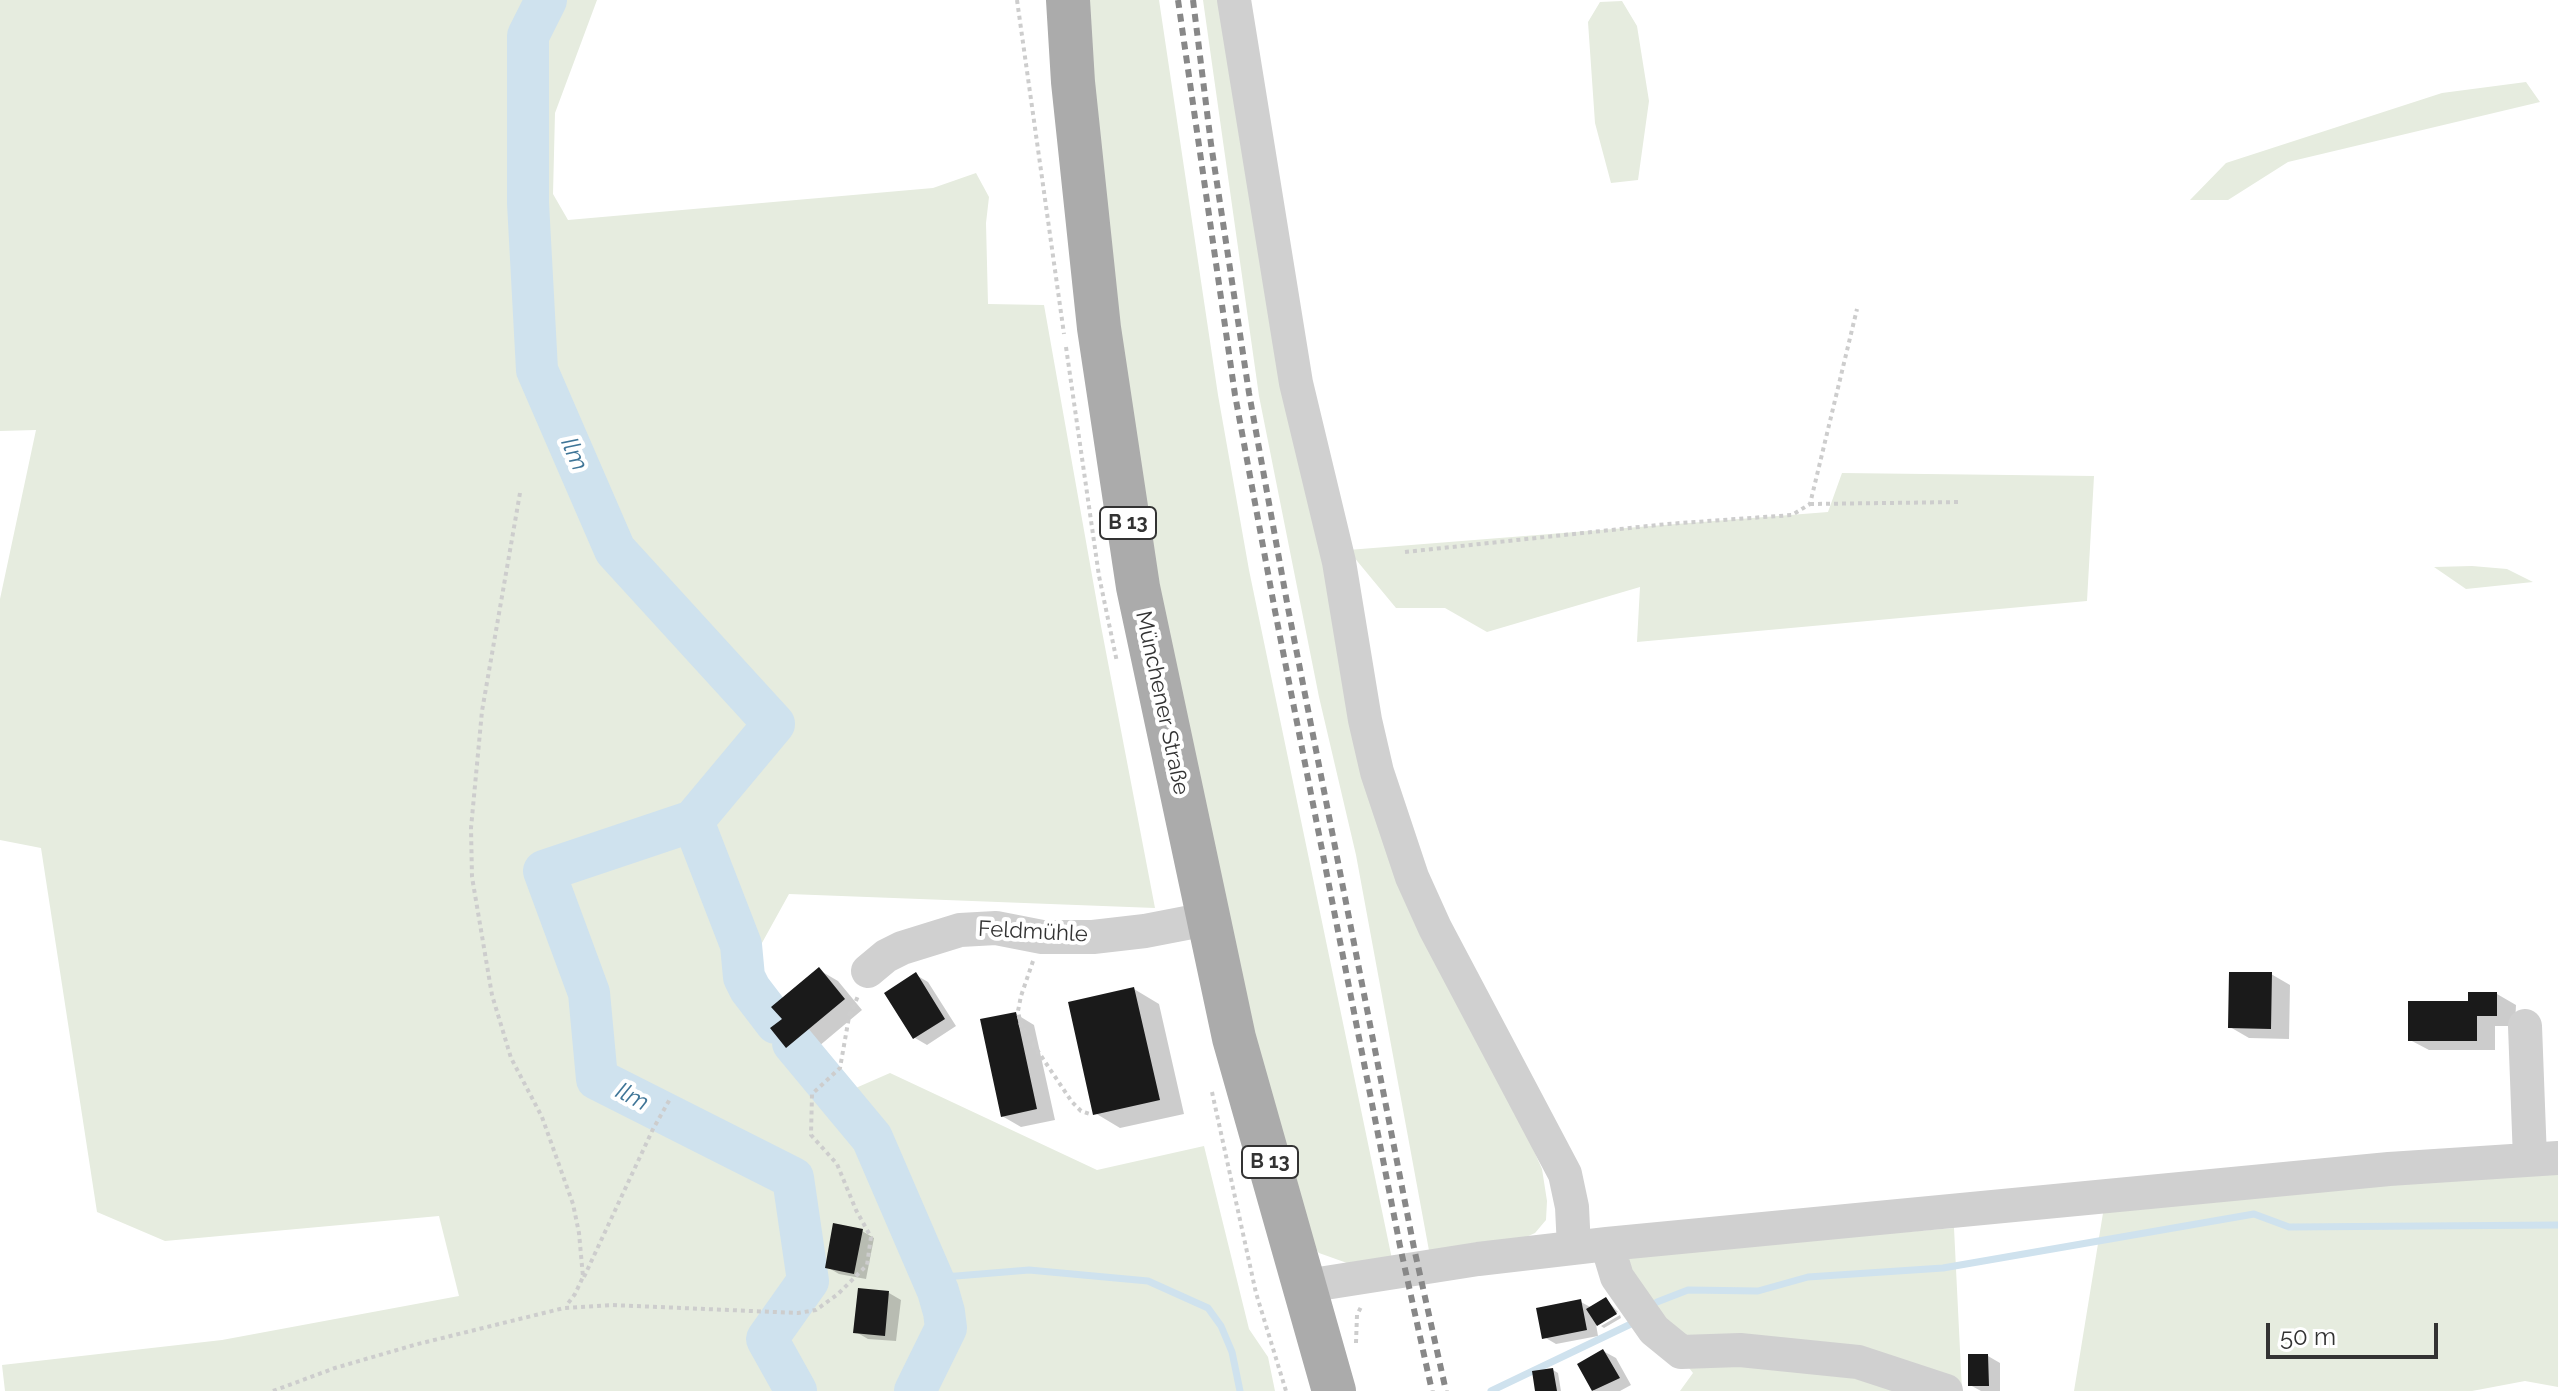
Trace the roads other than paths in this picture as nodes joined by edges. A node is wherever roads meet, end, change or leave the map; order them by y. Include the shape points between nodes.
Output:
1 (1068, 0) edge
2 (1234, 0) edge
3 (1207, 919) junction
4 (868, 971) road end
5 (2525, 1026) dead end
6 (2544, 1158) edge
7 (1591, 1246) junction
8 (1306, 1286) junction
9 (1330, 1373) edge
10 (1946, 1391) edge

1 - 3 main road, Münchener Straße / B 13 via 1101,344 1138,587
2 - 7 street via 1296,383 1339,562 1377,772 1435,928 1565,1174
3 - 4 street, Feldmühle via 1106,935 1042,937 996,928 960,930 902,948
3 - 8 main road, Münchener Straße / B 13 via 1234,1038
5 - 6 street
6 - 7 street
7 - 8 street
7 - 10 street via 1654,1330 1681,1352 1740,1350 1858,1362
8 - 9 main road, Münchener Straße / B 13

